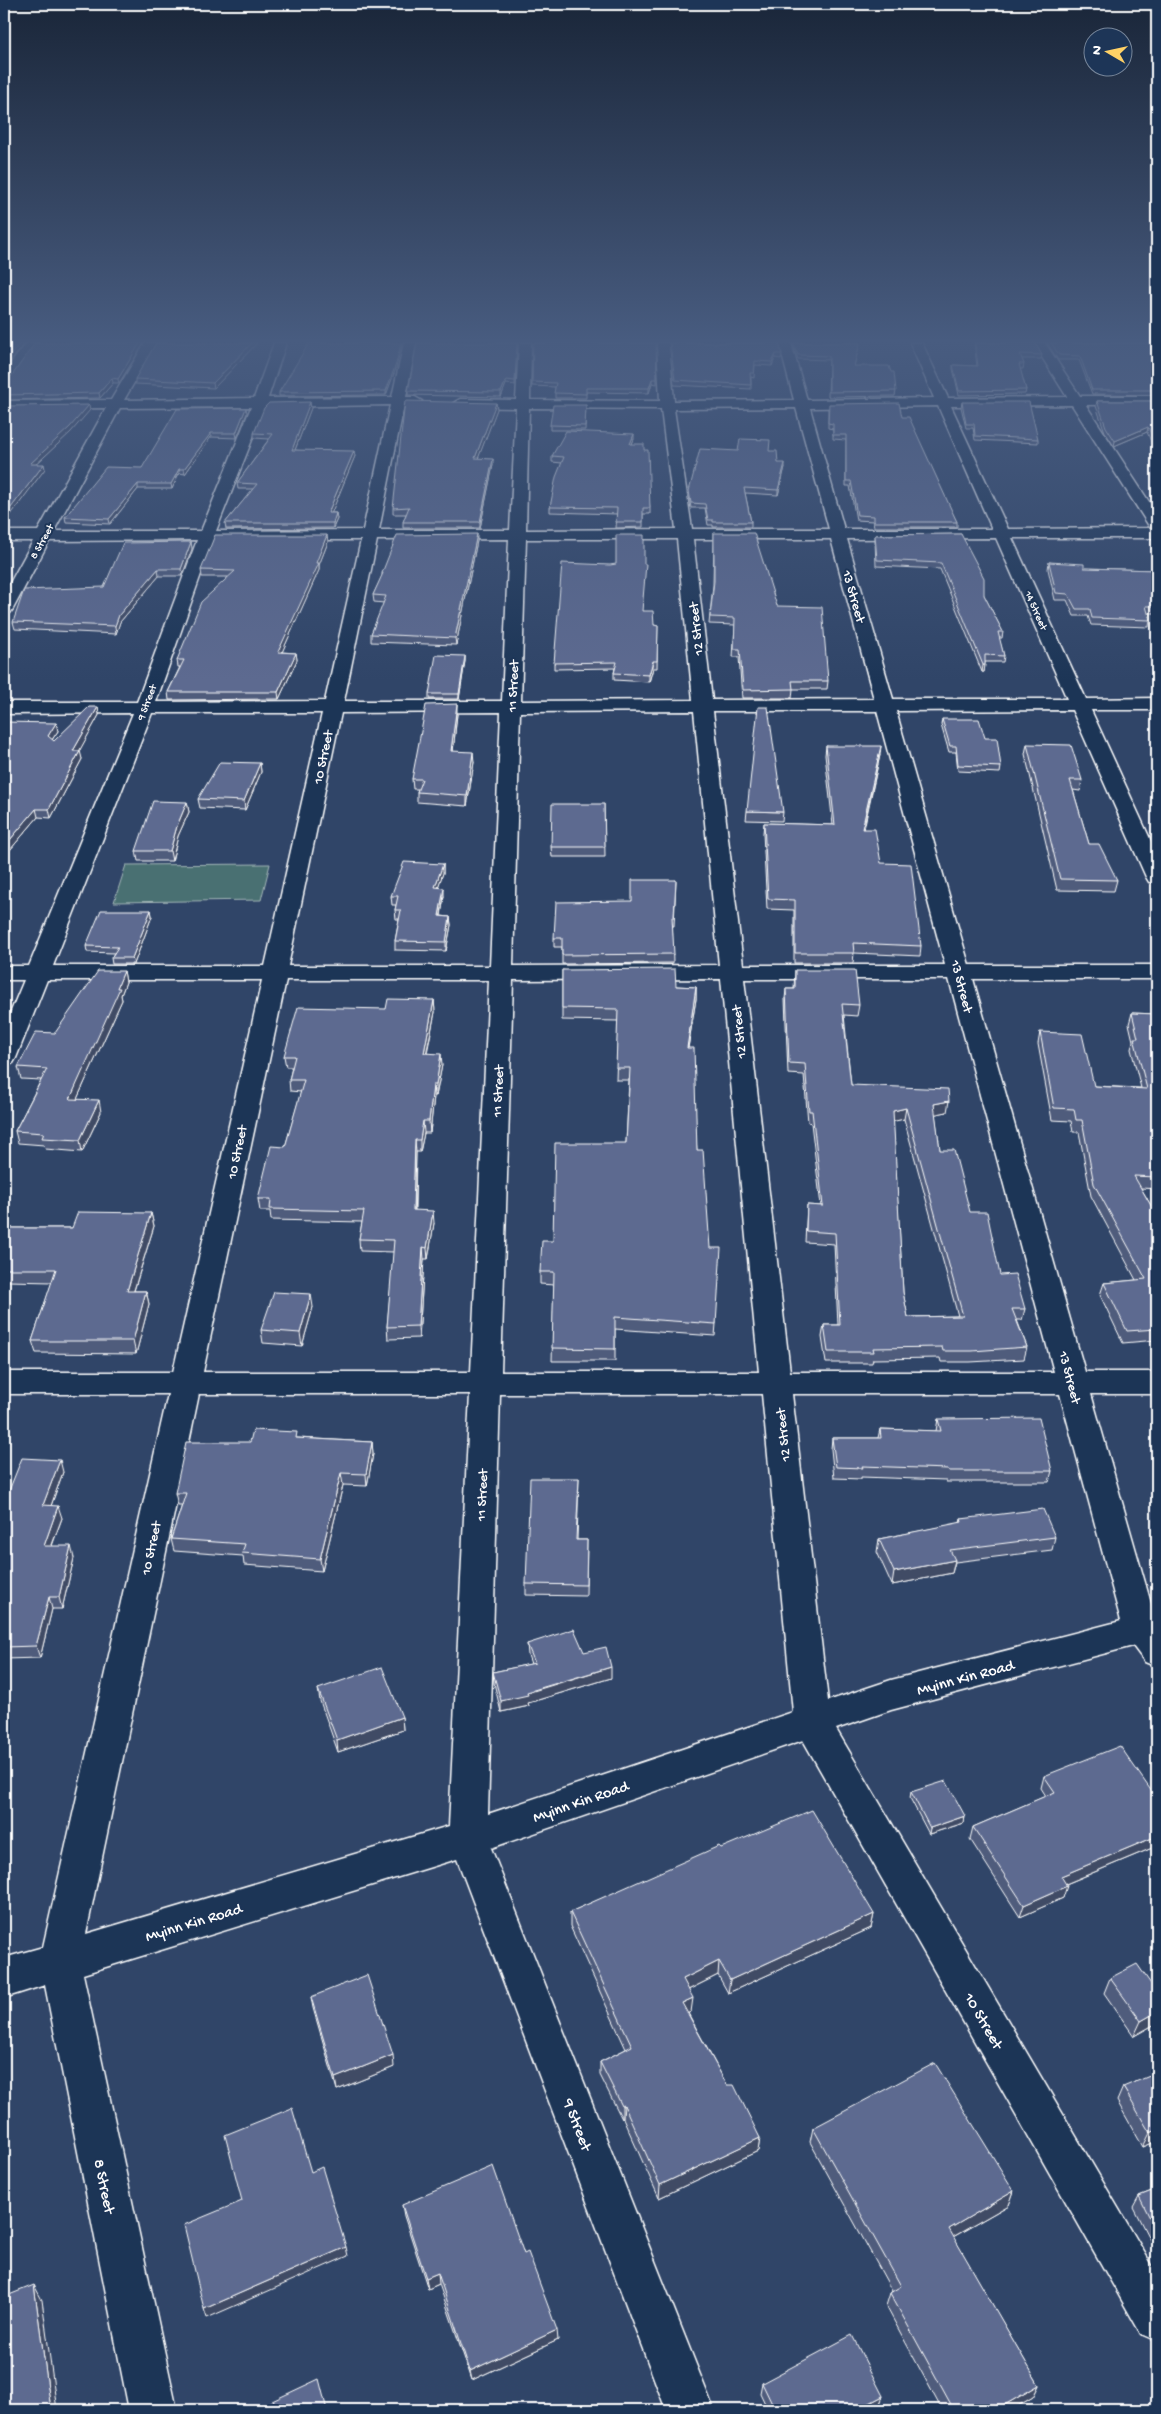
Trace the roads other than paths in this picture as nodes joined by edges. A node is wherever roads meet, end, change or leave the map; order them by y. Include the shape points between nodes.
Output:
1 (87, 456) edge
2 (239, 456) edge
3 (387, 456) edge
4 (520, 456) edge
5 (673, 456) edge
6 (816, 456) edge
7 (967, 456) edge
8 (1112, 456) edge
9 (1157, 526) edge
10 (1157, 533) edge
11 (838, 534) junction
12 (1002, 534) junction
13 (685, 535) junction
14 (4, 536) edge
15 (43, 536) junction
16 (370, 536) junction
17 (518, 536) junction
18 (206, 537) junction
19 (4, 609) edge
20 (1157, 704) edge
21 (703, 705) junction
22 (885, 705) junction
23 (1079, 705) junction
24 (145, 706) junction
25 (333, 706) junction
26 (511, 706) junction
27 (4, 708) edge
28 (1157, 877) edge
29 (959, 972) junction
30 (1157, 972) edge
31 (4, 973) edge
32 (38, 973) junction
33 (275, 973) junction
34 (501, 973) junction
35 (732, 973) junction
36 (4, 1058) edge
37 (4, 1383) edge
38 (186, 1383) junction
39 (485, 1383) junction
40 (776, 1383) junction
41 (1072, 1383) junction
42 (1157, 1383) edge
43 (1152, 1636) edge
44 (812, 1722) junction
45 (468, 1838) junction
46 (60, 1961) junction
47 (4, 1978) edge
48 (1157, 2318) edge
49 (153, 2410) edge
50 (690, 2410) edge

1 - 15 street, 8 Street
2 - 18 street, 9 Street
3 - 16 street, 10 Street
4 - 17 street, 11 Street
5 - 13 street, 12 Street
6 - 11 street, 13 Street
7 - 12 street, 14 Street
8 - 9 street
10 - 12 street
11 - 12 street
11 - 13 street
11 - 22 street, 13 Street
12 - 23 street, 14 Street
13 - 17 street
13 - 21 street, 12 Street
14 - 15 street
15 - 18 street
15 - 19 street, 8 Street
16 - 17 street
16 - 18 street
16 - 25 street, 10 Street
17 - 26 street, 11 Street
18 - 24 street, 9 Street
20 - 23 street
21 - 22 street
21 - 26 street
21 - 35 street, 12 Street
22 - 23 street
22 - 29 street, 13 Street
23 - 28 street, 14 Street
24 - 25 street
24 - 27 street
24 - 32 street, 9 Street
25 - 26 street
25 - 33 street, 10 Street
26 - 34 street, 11 Street
29 - 30 street
29 - 35 street
29 - 41 street, 13 Street
31 - 32 street
32 - 33 street
32 - 36 street, 9 Street
33 - 34 street
33 - 38 street, 10 Street
34 - 35 street
34 - 39 street, 11 Street
35 - 40 street, 12 Street
37 - 38 street
38 - 39 street
38 - 46 street, 10 Street
39 - 40 street
39 - 45 street, 11 Street
40 - 41 street
40 - 44 street, 12 Street
41 - 42 street
41 - 43 street, 13 Street
43 - 44 street, Myinn Kin Road via 890,1696
44 - 45 street, Myinn Kin Road
44 - 48 street, 10 Street
45 - 46 street, Myinn Kin Road
45 - 50 street, 9 Street
46 - 47 street, Myinn Kin Road
46 - 49 street, 8 Street

